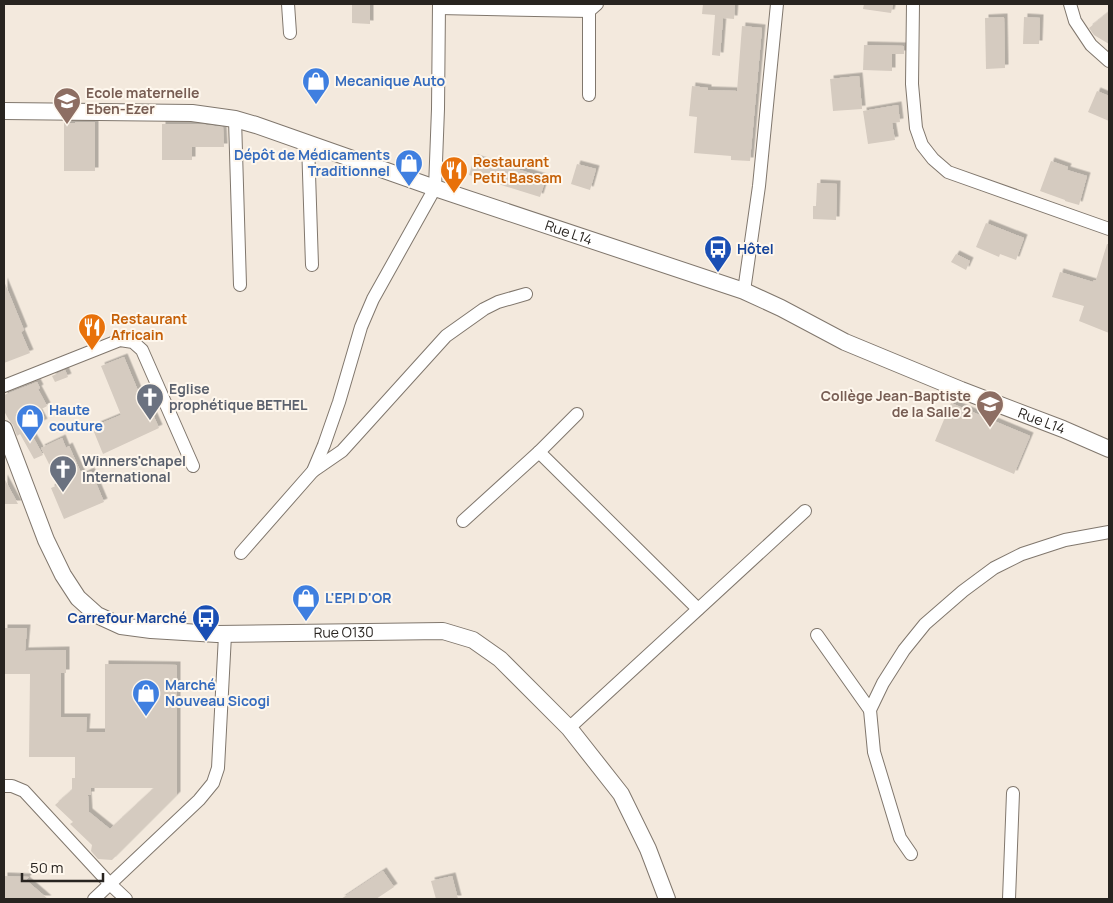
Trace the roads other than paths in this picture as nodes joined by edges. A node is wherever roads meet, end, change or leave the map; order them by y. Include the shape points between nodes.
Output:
1 (288, 4) edge
2 (777, 4) edge
3 (913, 4) edge
4 (1070, 4) edge
5 (439, 6) edge
6 (593, 7) edge
7 (290, 33) dead end
8 (1109, 61) edge
9 (589, 95) dead end
10 (4, 111) edge
11 (235, 119) junction
12 (308, 143) junction
13 (435, 188) junction
14 (1109, 228) edge
15 (312, 265) dead end
16 (240, 285) dead end
17 (744, 291) junction
18 (526, 294) dead end
19 (4, 386) edge
20 (577, 414) dead end
21 (5, 435) edge
22 (1109, 449) edge
23 (539, 452) junction
24 (192, 466) dead end
25 (312, 471) junction
26 (805, 512) dead end
27 (463, 521) dead end
28 (1109, 532) edge
29 (241, 553) dead end
30 (698, 610) junction
31 (225, 635) junction
32 (817, 635) dead end
33 (870, 710) junction
34 (569, 728) junction
35 (4, 786) edge
36 (1012, 793) dead end
37 (911, 854) dead end
38 (110, 884) junction
39 (94, 899) edge
40 (126, 899) edge
41 (667, 899) edge
42 (1009, 899) edge

1 - 7 street
2 - 17 street via 759,186
3 - 14 street via 912,84 916,128 932,159 948,172
4 - 8 street via 1075,21 1091,45
5 - 6 street
5 - 13 street
6 - 9 street
10 - 11 street, Rue L14 via 192,113
11 - 12 street, Rue L14
11 - 16 street
12 - 13 street, Rue L14
12 - 15 street
13 - 17 street, Rue L14
13 - 25 street via 373,299 324,445
17 - 22 street, Rue L14 via 845,342
18 - 25 street via 484,309 446,336 342,452
19 - 24 street via 120,340 133,342 142,350
20 - 23 street
21 - 31 street, Rue O130 via 46,540 78,598 97,615 121,626
23 - 27 street
23 - 30 street
25 - 29 street
26 - 30 street
28 - 33 street via 1065,540 1022,554 994,568 963,591 925,624 904,650
30 - 34 street
31 - 34 street, Rue O130 via 443,631 473,640 500,659
31 - 38 street via 218,768 213,784
32 - 33 street
33 - 37 street via 874,752 900,838
34 - 41 street, Rue O130 via 621,794 648,849
35 - 38 street via 24,791
36 - 42 street
38 - 39 street
38 - 40 street

